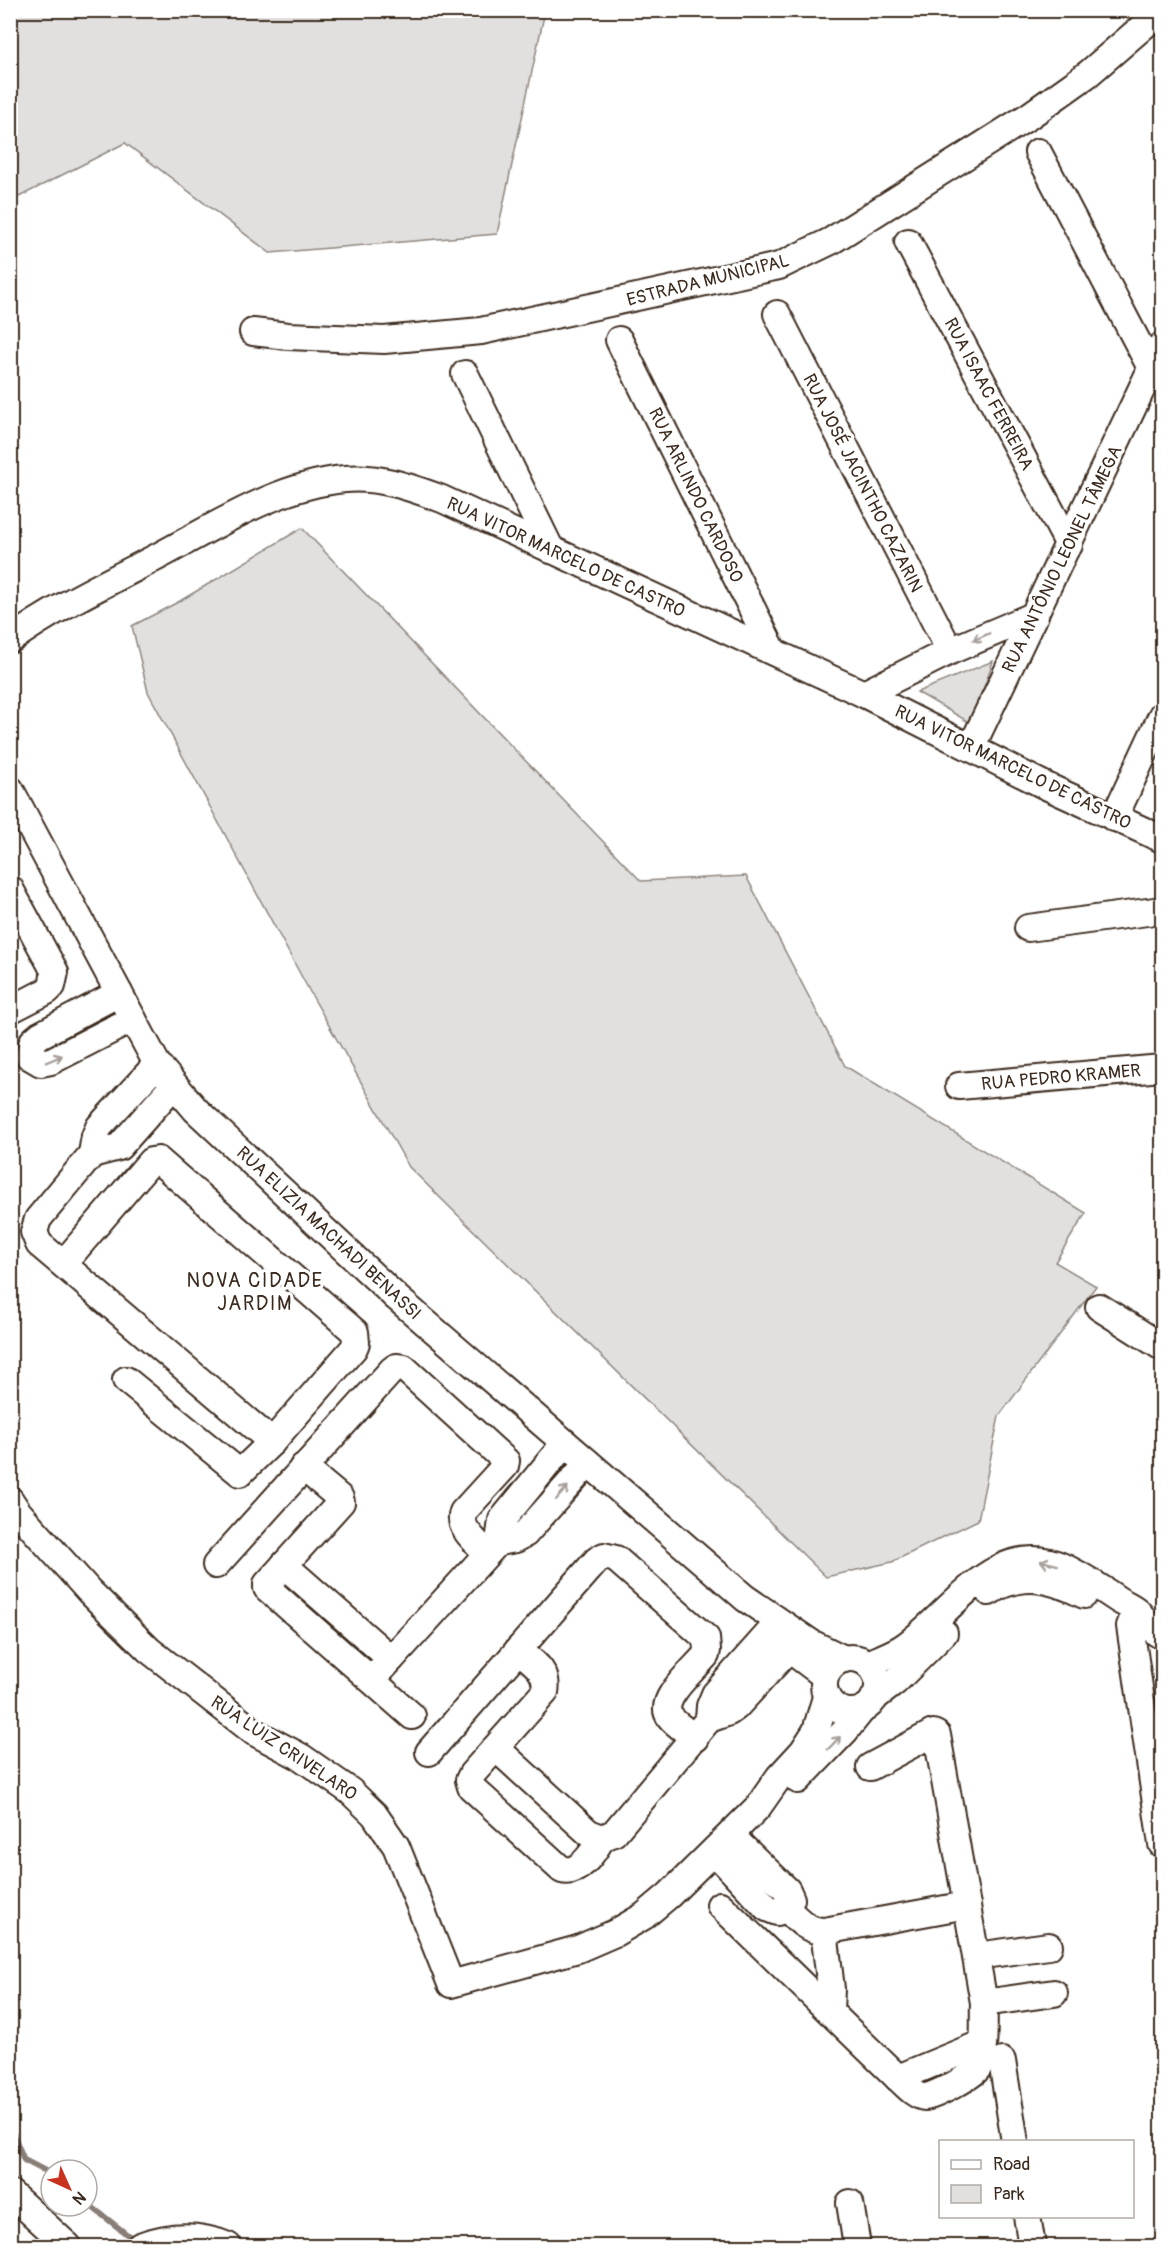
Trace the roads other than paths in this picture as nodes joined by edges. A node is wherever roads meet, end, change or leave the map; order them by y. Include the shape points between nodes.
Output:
1 (1162, 10) edge
2 (1038, 152) dead end
3 (908, 242) dead end
4 (777, 314) dead end
5 (253, 332) dead end
6 (619, 340) dead end
7 (1157, 357) edge
8 (465, 374) dead end
9 (1069, 545) junction
10 (551, 550) junction
11 (68, 603) junction
12 (1035, 615) junction
13 (10, 618) edge
14 (10, 640) edge
15 (773, 651) junction
16 (950, 651) junction
17 (864, 694) junction
18 (1162, 715) edge
19 (971, 748) junction
20 (10, 789) edge
21 (1114, 818) junction
22 (1162, 839) edge
23 (10, 889) edge
24 (1162, 910) edge
25 (1028, 928) dead end
26 (119, 993) junction
27 (10, 1010) edge
28 (69, 1019) junction
29 (133, 1019) junction
30 (82, 1045) junction
31 (20, 1061) edge
32 (157, 1064) junction
33 (1162, 1068) edge
34 (959, 1086) dead end
35 (175, 1087) junction
36 (116, 1107) junction
37 (137, 1127) junction
38 (92, 1154) junction
39 (63, 1264) junction
40 (1099, 1307) dead end
41 (1162, 1347) edge
42 (126, 1380) dead end
43 (272, 1442) junction
44 (565, 1443) junction
45 (588, 1463) junction
46 (303, 1467) junction
47 (524, 1496) junction
48 (10, 1500) edge
49 (543, 1514) junction
50 (493, 1547) junction
51 (216, 1565) dead end
52 (284, 1565) junction
53 (1005, 1575) junction
54 (745, 1598) junction
55 (1144, 1625) edge
56 (780, 1640) junction
57 (518, 1650) junction
58 (391, 1659) junction
59 (856, 1661) junction
60 (372, 1680) junction
61 (825, 1686) junction
62 (868, 1704) junction
63 (412, 1716) dead end
64 (702, 1728) junction
65 (496, 1749) junction
66 (429, 1752) dead end
67 (870, 1767) dead end
68 (759, 1807) junction
69 (602, 1838) junction
70 (722, 1844) junction
71 (1162, 1844) edge
72 (720, 1905) dead end
73 (967, 1905) junction
74 (824, 1931) junction
75 (1049, 1946) dead end
76 (976, 1956) junction
77 (1054, 1993) dead end
78 (984, 2003) junction
79 (830, 2011) junction
80 (1002, 2061) dead end
81 (1015, 2140) edge
82 (10, 2193) edge
83 (850, 2202) dead end
84 (1027, 2218) edge
85 (68, 2247) edge
86 (140, 2247) edge
87 (228, 2247) edge
88 (857, 2247) edge
89 (1032, 2247) edge

1 - 5 street, ESTRADA MUNICIPAL via 1088,74 1029,116 831,241 779,266 482,331 384,340
2 - 7 street, RUA ANTÔNIO LEONEL TÂMEGA
3 - 9 street, RUA ISAAC FERREIRA
4 - 16 street, RUA JOSÉ JACINTHO CAZARIN
6 - 15 street, RUA ARLINDO CARDOSO
7 - 9 street, RUA ANTÔNIO LEONEL TÂMEGA
8 - 10 street
9 - 12 street, RUA ANTÔNIO LEONEL TÂMEGA
10 - 11 street, RUA VITOR MARCELO DE CASTRO via 410,487 379,480 347,479 310,484 258,504
10 - 15 street, RUA VITOR MARCELO DE CASTRO
11 - 13 street
11 - 14 street
12 -> 16 street, RUA VITOR MARCELO DE CASTRO
12 - 19 street, RUA ANTÔNIO LEONEL TÂMEGA
15 - 17 street, RUA VITOR MARCELO DE CASTRO
16 - 17 street, RUA VITOR MARCELO DE CASTRO
17 - 19 street, RUA VITOR MARCELO DE CASTRO
18 - 21 street
19 - 21 street, RUA VITOR MARCELO DE CASTRO
20 - 26 street, RUA ELIZIA MACHADI BENASSI
21 - 22 street, RUA VITOR MARCELO DE CASTRO
23 - 27 street via 55,972 47,991
24 - 25 street
26 - 28 street
26 - 29 street, RUA ELIZIA MACHADI BENASSI
28 - 30 street
28 - 31 street via 33,1041
29 - 30 street
29 - 32 street, RUA ELIZIA MACHADI BENASSI
31 -> 30 street via 47,1063
32 - 35 street, RUA ELIZIA MACHADI BENASSI
32 - 36 street
33 - 34 street, RUA PEDRO KRAMER
35 - 37 street
35 - 44 street, RUA ELIZIA MACHADI BENASSI via 397,1298
36 - 37 street
36 - 38 street via 96,1131
37 - 38 street via 119,1147
38 - 39 street via 35,1225 39,1244
39 - 43 street
39 - 43 street via 151,1161 161,1161 355,1332 354,1348
40 - 41 street
42 - 43 street via 237,1473 246,1470
44 - 45 street, RUA ELIZIA MACHADI BENASSI
44 - 47 street
49 -> 45 street
45 - 54 street, RUA ELIZIA MACHADI BENASSI
46 - 50 street via 392,1370 404,1368 506,1461 506,1466 461,1518 463,1527
46 - 51 street
46 - 52 street via 341,1502
47 - 49 street
47 - 50 street via 502,1520
48 - 70 street, RUA LUIZ CRIVELARO via 89,1591 149,1650 254,1732 301,1757 350,1791 374,1814 396,1846 451,1984 545,1960 615,1933 644,1916
49 - 50 street via 520,1538
50 - 58 street
52 - 58 street
52 - 60 street via 267,1584 268,1589
53 - 55 street via 1027,1560 1046,1560 1066,1568
53 - 59 street via 982,1577 904,1647
53 - 62 street
54 - 56 street, RUA ELIZIA MACHADI BENASSI
54 - 59 street, RUA ELIZIA MACHADI BENASSI via 811,1643
55 - 71 street
56 - 61 street, RUA ELIZIA MACHADI BENASSI
56 - 64 street via 745,1679 715,1694
57 - 64 street via 597,1560 613,1557 706,1638 706,1655 670,1696 666,1706 669,1716
57 - 65 street via 544,1674 545,1692
57 - 66 street
58 - 60 street
59 - 61 street via 836,1662
59 - 62 street via 874,1671 877,1680 878,1689
60 - 63 street
61 - 62 street via 832,1705 842,1710 852,1712
61 - 68 street via 816,1731
68 -> 62 street via 789,1788
64 - 69 street via 614,1833
65 - 69 street via 589,1833
65 - 69 street via 472,1774 471,1787 558,1867 576,1869
67 - 73 street via 933,1733 938,1735
68 - 70 street
70 - 74 street via 754,1876 772,1911 786,1908 809,1928
72 - 79 street
73 - 74 street
73 - 76 street
74 - 79 street
75 - 76 street
76 - 78 street
77 - 78 street
78 - 79 street via 983,2043 975,2073 928,2097 919,2096 898,2078
80 - 81 street
82 - 85 street
83 - 88 street
84 - 89 street
86 - 87 street via 158,2239 188,2237 213,2240

